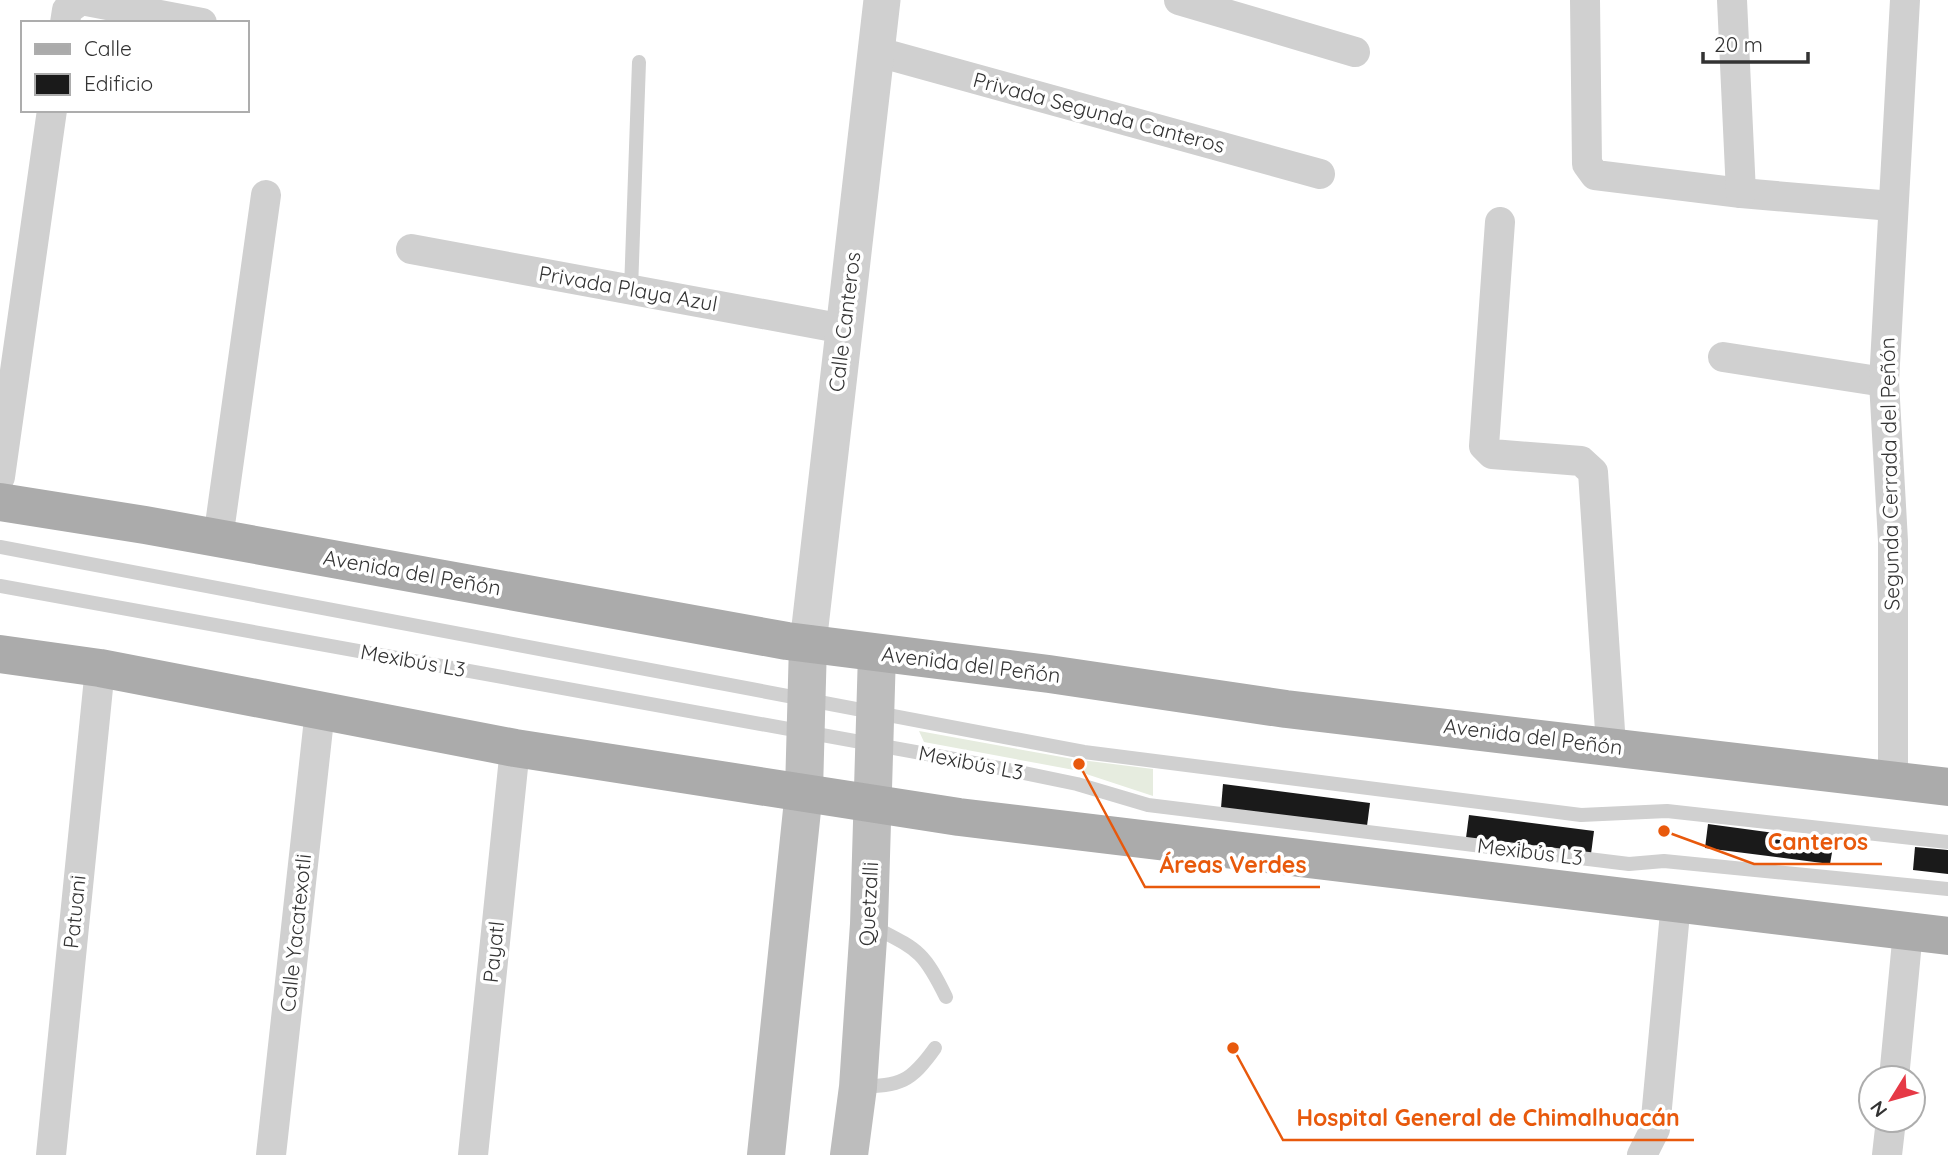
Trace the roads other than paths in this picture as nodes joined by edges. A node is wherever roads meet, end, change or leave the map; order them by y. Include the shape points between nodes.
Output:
1 (882, 0) edge
2 (1179, 0) edge
3 (1585, 0) edge
4 (1732, 0) edge
5 (1905, 0) edge
6 (65, 21) edge
7 (191, 21) edge
8 (878, 52) junction
9 (1355, 52) dead end
10 (639, 62) dead end
11 (52, 112) edge
12 (1320, 174) dead end
13 (1741, 193) junction
14 (266, 195) dead end
15 (1892, 206) junction
16 (1500, 222) dead end
17 (411, 249) dead end
18 (631, 290) junction
19 (844, 329) junction
20 (1723, 357) dead end
21 (1884, 382) junction
22 (0, 477) edge
23 (0, 502) edge
24 (218, 539) junction
25 (0, 547) edge
26 (0, 586) edge
27 (808, 644) junction
28 (877, 653) junction
29 (0, 654) edge
30 (100, 668) junction
31 (320, 710) junction
32 (805, 716) junction
33 (875, 728) junction
34 (1611, 746) junction
35 (515, 748) junction
36 (1892, 780) junction
37 (1948, 787) edge
38 (804, 791) junction
39 (874, 802) junction
40 (1948, 842) edge
41 (1948, 889) edge
42 (1676, 902) junction
43 (869, 924) junction
44 (1908, 931) junction
45 (1948, 936) edge
46 (946, 997) dead end
47 (935, 1048) dead end
48 (1895, 1064) edge
49 (858, 1087) junction
50 (1889, 1134) edge
51 (51, 1155) edge
52 (271, 1155) edge
53 (473, 1155) edge
54 (766, 1155) edge
55 (849, 1155) edge
56 (1642, 1155) edge
57 (1887, 1155) edge

1 - 8 street, Calle Canteros
2 - 9 street
3 - 13 street via 1587,164 1592,172
4 - 13 street
5 - 15 street, Segunda Cerrada del Peñón
6 - 7 street via 67,10 81,0
8 - 12 street, Privada Segunda Canteros
8 - 19 street, Calle Canteros
10 - 18 lane
11 - 22 street
13 - 15 street
14 - 24 street
15 - 21 street, Segunda Cerrada del Peñón
16 - 34 street via 1485,446 1492,454 1581,461 1593,472
17 - 18 street, Privada Playa Azul
18 - 19 street, Privada Playa Azul
19 - 27 street, Calle Canteros
20 - 21 street
21 - 36 street, Segunda Cerrada del Peñón via 1893,541
23 - 24 main road, Avenida del Peñón
24 - 27 main road, Avenida del Peñón
25 - 32 lane, Mexibús L3
26 - 32 lane, Mexibús L3
27 - 28 main road, Avenida del Peñón
27 - 32 main road
28 - 33 main road, Quetzalli
28 - 34 main road, Avenida del Peñón via 1286,709
29 - 30 main road
30 - 31 main road
30 - 51 street, Patuani
31 - 35 main road
31 - 52 street, Calle Yacatexotli
32 - 33 lane, Mexibús L3
32 - 33 lane, Mexibús L3
32 - 38 main road
33 - 39 main road, Quetzalli
33 - 40 lane, Mexibús L3 via 1581,815 1667,811
33 - 41 lane, Mexibús L3 via 1148,805 1629,864 1664,861
34 - 36 main road, Avenida del Peñón
35 - 38 main road
35 - 53 street, Payatl
36 - 37 main road, Avenida del Peñón
38 - 39 main road
38 - 54 main road
39 - 42 main road via 973,818
39 - 43 main road, Quetzalli
42 - 44 main road
42 - 56 street via 1654,1129
43 - 46 lane via 919,951
43 - 49 main road, Quetzalli
44 - 45 main road
44 - 48 street
47 - 49 lane via 918,1073 898,1085
49 - 55 main road, Quetzalli
50 - 57 street

